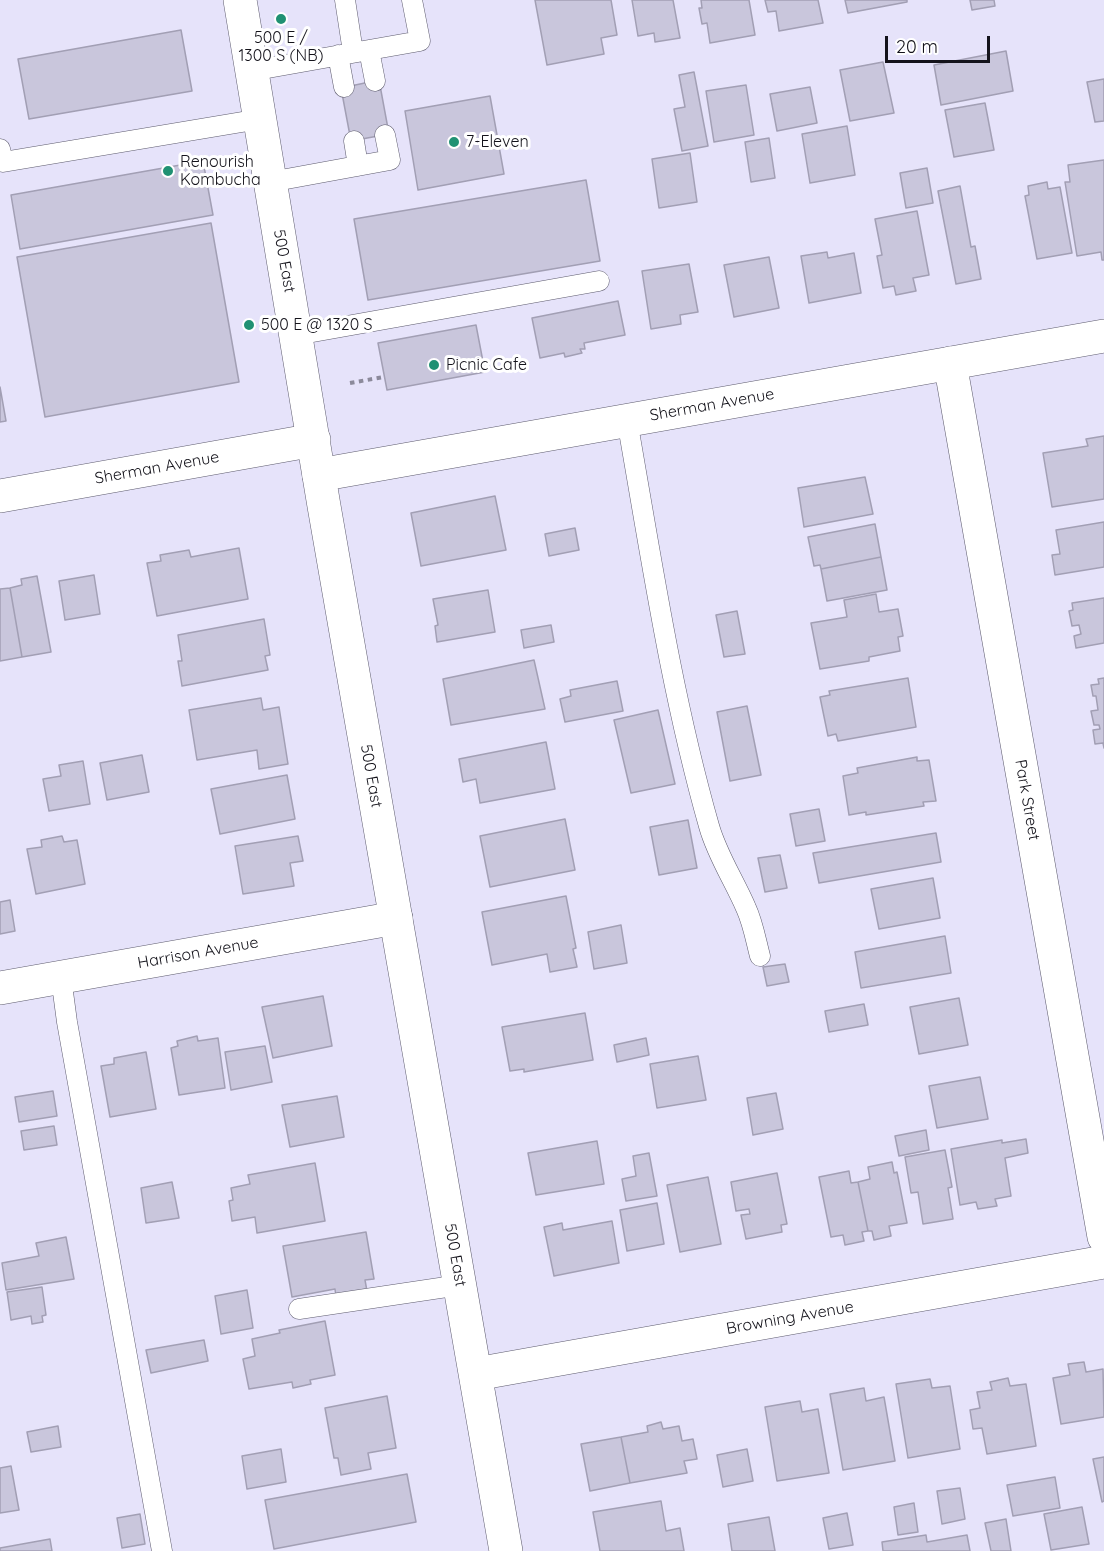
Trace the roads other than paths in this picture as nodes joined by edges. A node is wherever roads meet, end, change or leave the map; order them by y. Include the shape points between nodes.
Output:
1 (240, 0) edge
2 (345, 0) edge
3 (412, 0) edge
4 (354, 52) junction
5 (251, 71) junction
6 (375, 81) dead end
7 (344, 87) dead end
8 (260, 119) junction
9 (385, 135) dead end
10 (354, 141) dead end
11 (0, 149) edge
12 (358, 166) junction
13 (270, 182) junction
14 (599, 281) dead end
15 (296, 335) junction
16 (1104, 336) edge
17 (950, 363) junction
18 (627, 420) junction
19 (314, 440) junction
20 (320, 475) junction
21 (0, 496) edge
22 (396, 918) junction
23 (760, 956) dead end
24 (61, 977) junction
25 (0, 988) edge
26 (1104, 1238) edge
27 (1104, 1262) edge
28 (460, 1285) junction
29 (299, 1309) dead end
30 (476, 1374) junction
31 (162, 1551) edge
32 (506, 1551) edge

1 - 5 street, 500 East
2 - 4 lane
3 - 4 lane via 420,40
4 - 5 lane
4 - 6 lane
4 - 7 lane
5 - 8 street, 500 East
8 - 11 lane via 3,162
8 - 13 street, 500 East
9 - 12 lane via 390,160
10 - 12 lane
12 - 13 lane
13 - 15 street, 500 East
14 - 15 lane
15 - 19 street, 500 East
16 - 17 street, Sherman Avenue
17 - 18 street, Sherman Avenue
17 - 26 street, Park Street
18 - 20 street, Sherman Avenue
18 - 23 lane via 676,689 700,794 709,829 746,909
19 - 20 street, 500 East
19 - 21 street, Sherman Avenue
20 - 22 street, 500 East
22 - 24 street, Harrison Avenue
22 - 28 street, 500 East
24 - 25 street, Harrison Avenue
24 - 31 lane
27 - 30 street, Browning Avenue
28 - 29 lane
28 - 30 street, 500 East
30 - 32 street, 500 East

